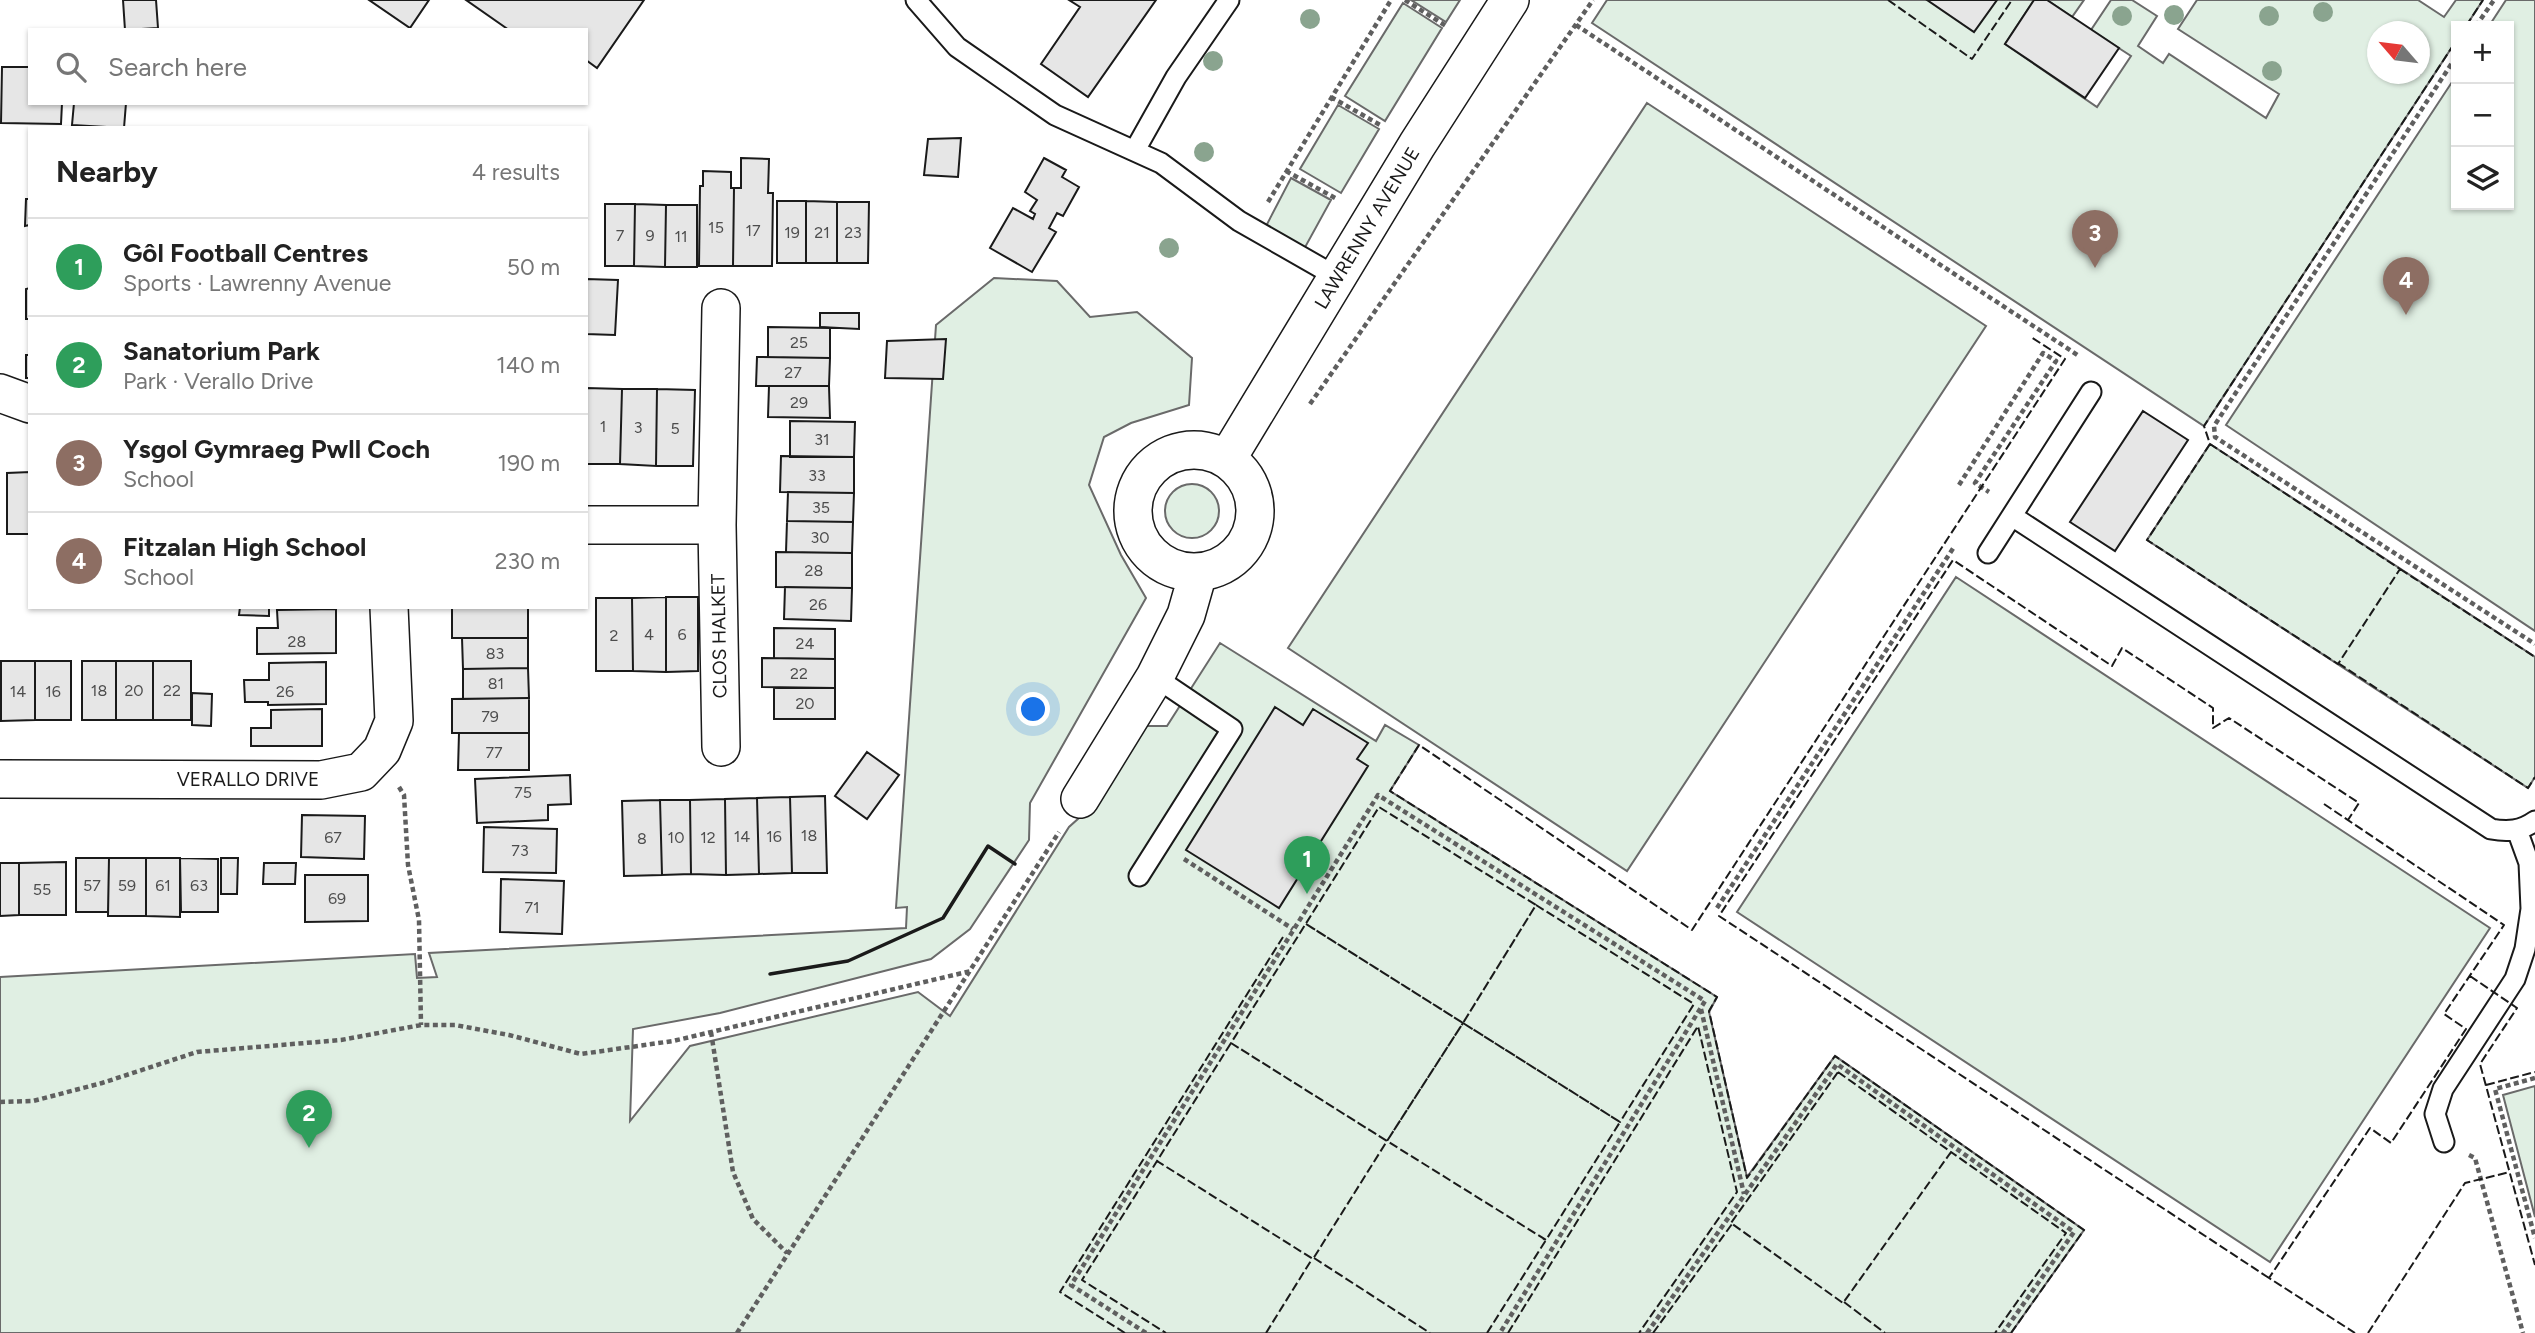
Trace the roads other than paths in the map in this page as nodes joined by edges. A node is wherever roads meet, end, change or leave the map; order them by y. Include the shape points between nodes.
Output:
1 (916, 0) edge
2 (1229, 0) edge
3 (1510, 0) edge
4 (1135, 150) junction
5 (1337, 277) junction
6 (721, 308) dead end
7 (2091, 392) dead end
8 (0, 393) edge
9 (28, 403) edge
10 (1227, 459) junction
11 (2012, 516) junction
12 (588, 525) edge
13 (717, 525) junction
14 (1988, 553) dead end
15 (1198, 573) junction
16 (389, 609) edge
17 (1156, 677) junction
18 (721, 747) dead end
19 (0, 779) edge
20 (1080, 799) road end
21 (2535, 821) edge
22 (2516, 830) junction
23 (1139, 876) dead end
24 (2444, 1142) road end

1 - 4 lane via 957,47 1055,115
2 - 4 lane via 1176,77
3 - 5 street, LAWRENNY AVENUE
4 - 5 lane via 1161,163 1252,229
5 - 10 street, LAWRENNY AVENUE
6 - 13 street, CLOS HALKET
7 - 11 lane
8 - 9 street
10 - 15 street via 1251,488 1256,507 1254,527 1234,559
10 - 15 street via 1208,450 1166,456 1150,468 1138,486 1133,506 1135,527 1144,547 1158,562 1177,571
11 - 14 lane
11 - 22 lane via 2491,829
12 - 13 street
13 - 18 street, CLOS HALKET
15 - 17 street via 1186,615
16 - 19 street, VERALLO DRIVE via 394,721 382,750 361,772 321,780
17 - 20 street
17 - 23 lane via 1232,729
21 - 22 lane
22 - 24 lane via 2529,863 2531,909 2525,949 2515,979 2443,1089 2435,1114

